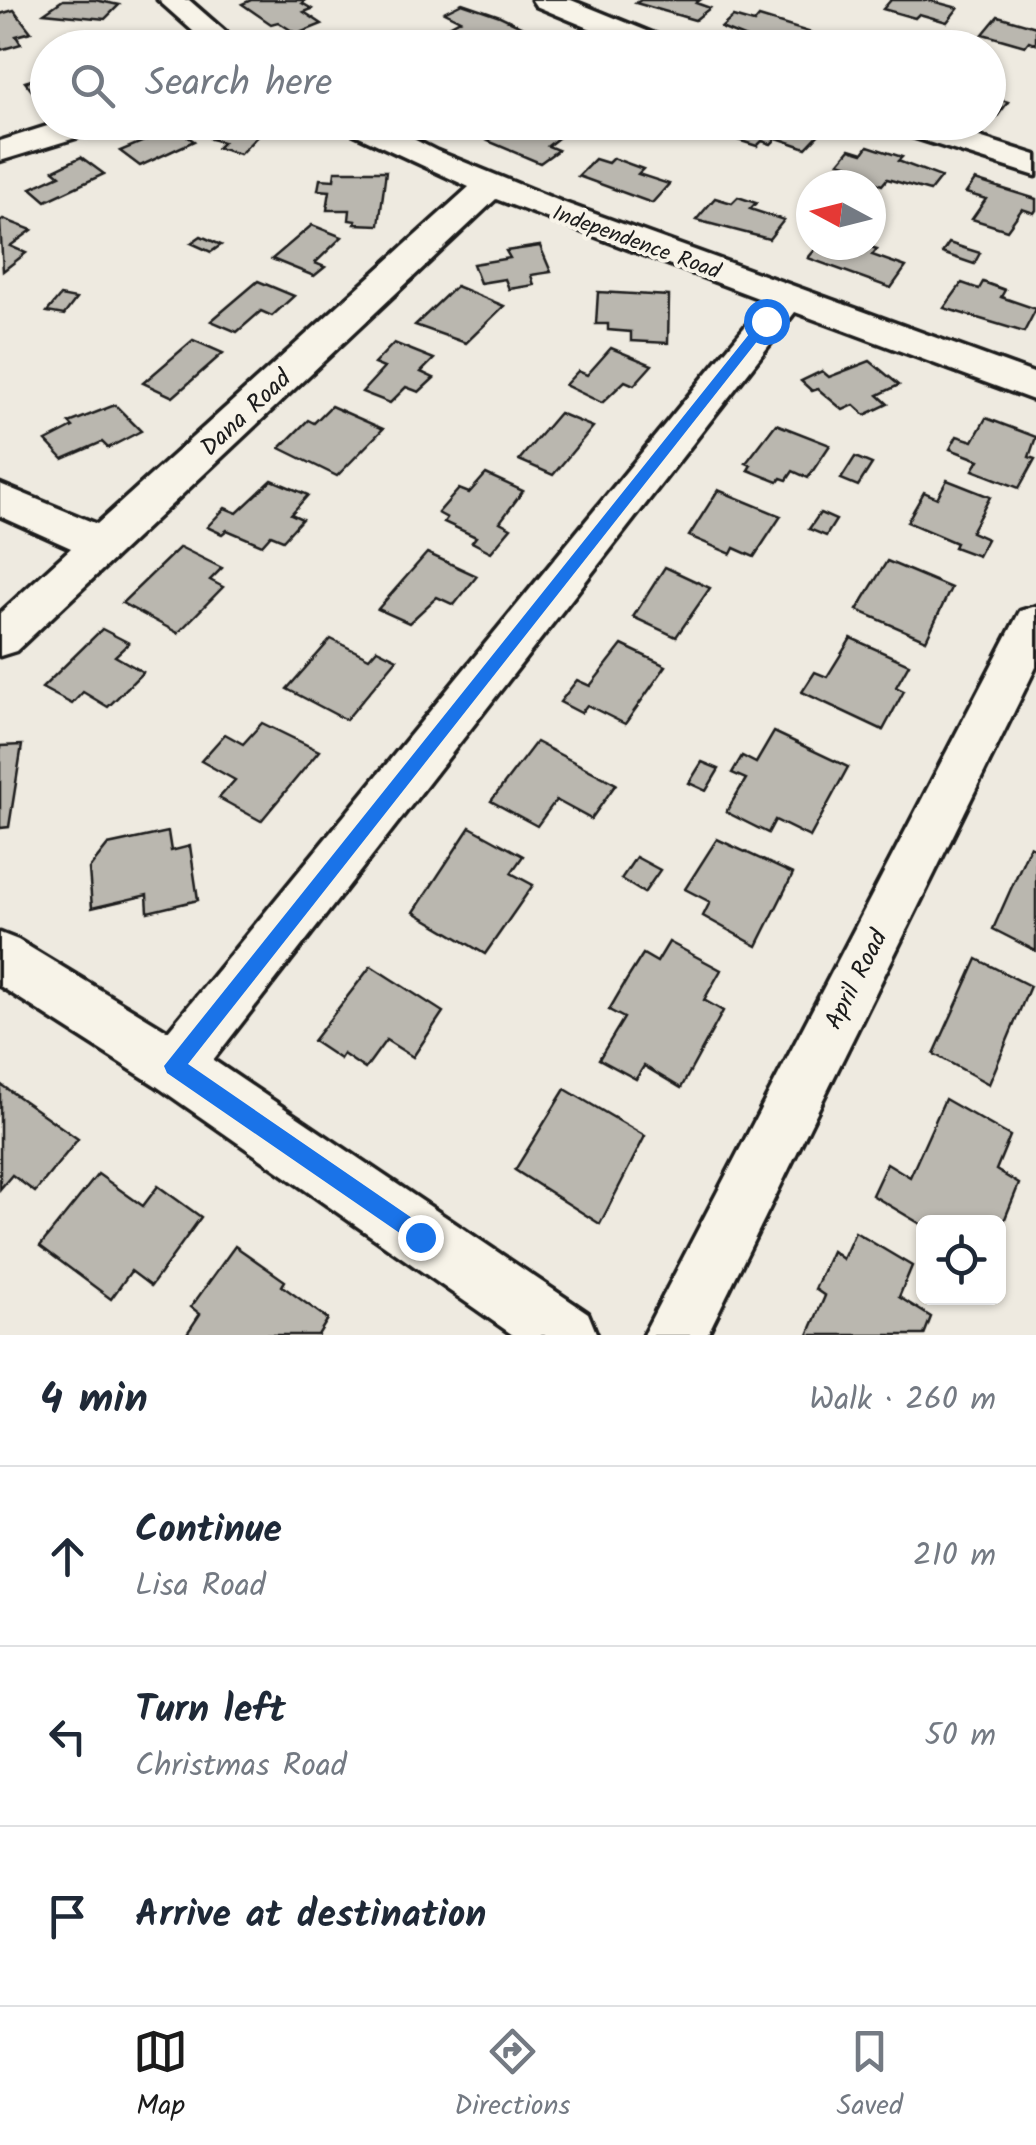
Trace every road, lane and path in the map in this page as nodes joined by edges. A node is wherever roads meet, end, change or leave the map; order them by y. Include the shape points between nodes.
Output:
1 (172, 0) edge
2 (546, 0) edge
3 (208, 30) edge
4 (620, 30) edge
5 (36, 140) edge
6 (395, 140) edge
7 (954, 140) edge
8 (0, 151) edge
9 (1036, 166) edge
10 (491, 185) junction
11 (788, 297) junction
12 (1036, 388) edge
13 (0, 499) edge
14 (102, 544) junction
15 (1036, 623) edge
16 (0, 639) edge
17 (0, 958) edge
18 (174, 1066) junction
19 (566, 1335) edge
20 (674, 1335) edge

1 - 3 street
2 - 4 street
5 - 8 street
6 - 10 street, Independence Road
7 - 9 street
10 - 11 street, Independence Road
10 - 14 street, Dana Road
11 - 12 street, Independence Road
11 - 18 street
13 - 14 street
14 - 16 street, Dana Road
15 - 20 street, April Road
17 - 18 street
18 - 19 street

